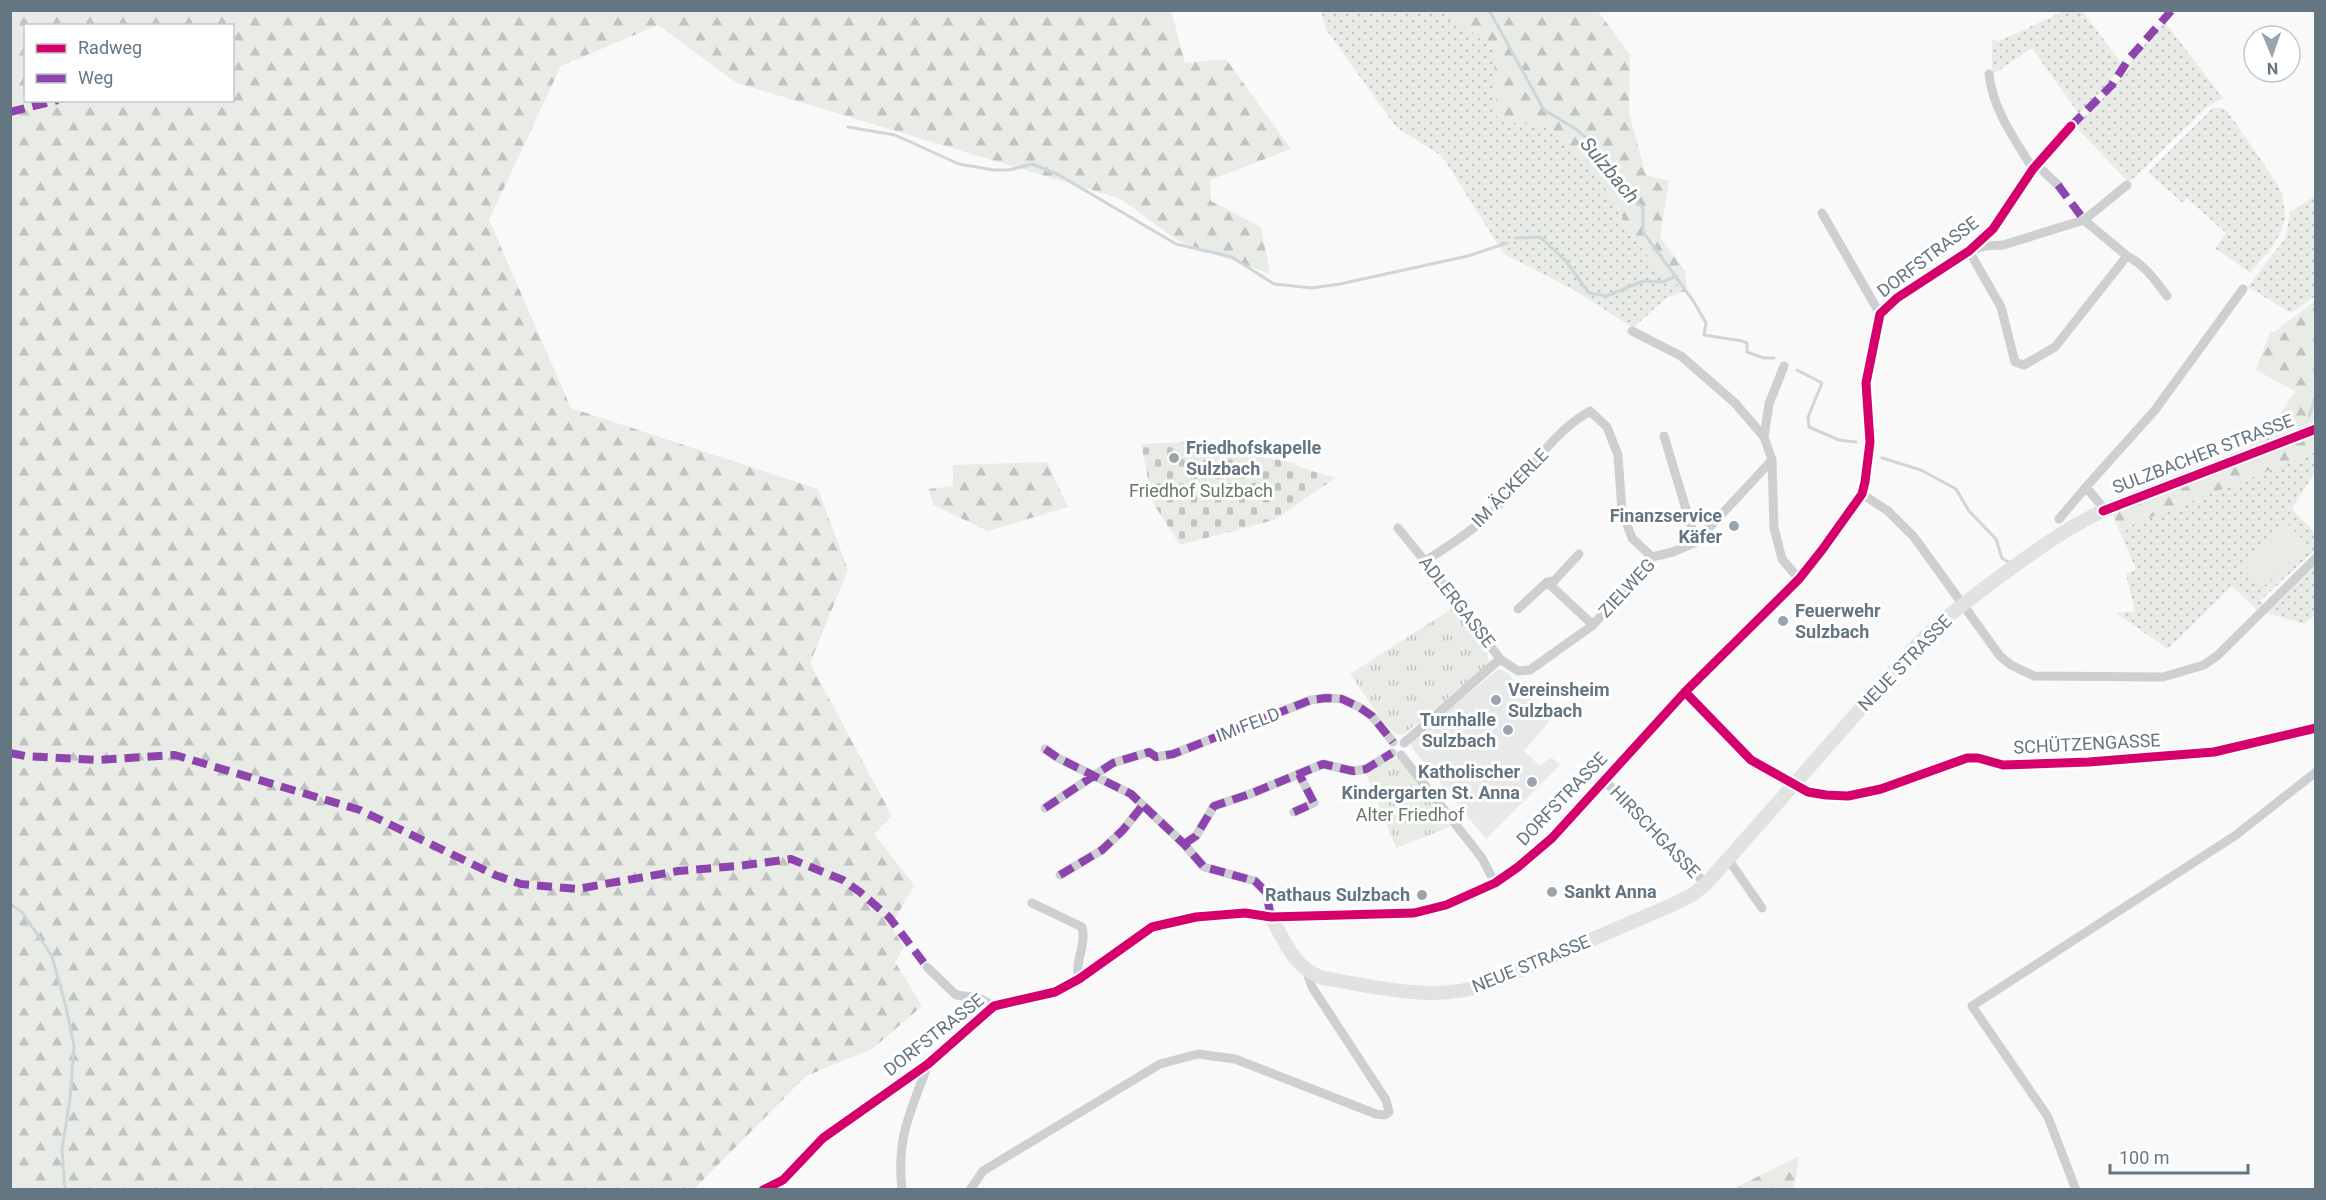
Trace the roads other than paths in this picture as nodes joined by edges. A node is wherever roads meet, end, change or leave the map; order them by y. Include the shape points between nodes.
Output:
1 (1989, 74) dead end
2 (2071, 126) dead end
3 (2033, 169) junction
4 (2058, 185) dead end
5 (2127, 185) dead end
6 (1822, 213) dead end
7 (2084, 220) junction
8 (1969, 250) junction
9 (2127, 256) junction
10 (2243, 289) dead end
11 (2167, 296) dead end
12 (1880, 314) junction
13 (1632, 331) dead end
14 (1784, 366) dead end
15 (2316, 429) edge
16 (1664, 436) dead end
17 (1764, 437) junction
18 (1772, 460) junction
19 (2086, 488) junction
20 (1862, 494) junction
21 (2103, 511) junction
22 (2059, 519) dead end
23 (1398, 528) dead end
24 (1696, 542) junction
25 (1579, 554) dead end
26 (1652, 557) junction
27 (2316, 558) edge
28 (1425, 561) junction
29 (1799, 579) junction
30 (1547, 582) junction
31 (1964, 603) junction
32 (1518, 609) dead end
33 (1593, 625) junction
34 (1500, 659) junction
35 (1518, 671) joint
36 (1685, 692) junction
37 (2316, 728) edge
38 (1393, 742) junction
39 (1404, 743) junction
40 (1045, 749) dead end
41 (1397, 754) junction
42 (2316, 772) edge
43 (1299, 774) junction
44 (1093, 775) junction
45 (1605, 781) junction
46 (1794, 784) junction
47 (1143, 805) junction
48 (1045, 808) dead end
49 (1294, 812) dead end
50 (1184, 844) junction
51 (1728, 859) junction
52 (1060, 875) dead end
53 (1495, 883) junction
54 (1706, 884) junction
55 (1032, 903) dead end
56 (1762, 908) dead end
57 (1271, 917) junction
58 (927, 967) dead end
59 (1307, 972) junction
60 (1079, 979) junction
61 (994, 1006) junction
62 (928, 1064) junction
63 (763, 1190) edge
64 (902, 1190) edge
65 (970, 1190) edge
66 (2076, 1190) edge

1 - 3 street via 1991,94
2 - 3 street, DORFSTRASSE
3 - 4 street via 2039,167
3 - 8 street, DORFSTRASSE via 1993,228
5 - 7 street
6 - 12 street
7 - 8 street, DORFSTRASSE via 2003,245
7 - 9 street
8 - 9 street via 2001,307 2015,362 2024,365 2055,347
8 - 12 street, DORFSTRASSE
9 - 11 street via 2149,272
10 - 19 street via 2162,401
12 - 20 street, DORFSTRASSE via 1866,383 1870,455
13 - 17 street via 1682,356 1735,403
14 - 17 street via 1769,405
15 - 21 street, SULZBACHER STRASSE
16 - 24 street
17 - 18 street
18 - 24 street, ZIELWEG
18 - 29 street via 1774,528 1782,559
19 - 21 street
19 - 22 street
20 - 29 street, DORFSTRASSE
20 - 31 street via 1902,523
21 - 31 street, SULZBACHER STRASSE via 2055,537
23 - 28 street, ADLERGASSE
24 - 26 street, ZIELWEG
25 - 30 street via 1554,582
26 - 28 street, IM ÄCKERLE via 1632,538 1622,511 1618,454 1607,427 1590,411 1553,443 1487,517
26 - 33 street, ZIELWEG
27 - 31 street via 2218,655 2204,665 2163,677 2034,676 2001,656
28 - 34 street, ADLERGASSE
29 - 36 street, DORFSTRASSE
30 - 32 street
30 - 33 street, ZIELWEG
31 - 46 street, NEUE STRASSE via 1917,645
33 - 35 street, ZIELWEG via 1530,670
34 - 35 street, ADLERGASSE
34 - 39 street
36 - 45 street, DORFSTRASSE
36 - 46 street, SCHÜTZENGASSE via 1751,760
37 - 46 street, SCHÜTZENGASSE via 2214,752 2003,765 1966,758 1881,789 1848,796 1808,792
38 - 39 street
38 - 41 street via 1390,747
38 - 44 street, IM FELD via 1366,711 1342,699 1326,698 1311,700 1173,754 1156,757 1149,752 1113,763
39 - 41 street via 1406,750
40 - 44 street
41 - 43 street via 1366,769 1353,771 1323,764
41 - 53 street via 1482,858
42 - 66 street via 2236,834 1972,1005 2048,1117
43 - 49 street via 1314,803
43 - 50 street via 1214,806 1196,836
44 - 47 street via 1131,794
44 - 48 street, IM FELD
45 - 53 street, DORFSTRASSE via 1546,844
45 - 54 street, HIRSCHGASSE
46 - 51 street, NEUE STRASSE
47 - 50 street
47 - 52 street via 1102,850
50 - 57 street via 1204,867 1255,881 1266,892
51 - 54 street, NEUE STRASSE
51 - 56 street
53 - 57 street, DORFSTRASSE via 1414,913
54 - 59 street, NEUE STRASSE via 1674,904 1470,990 1432,994 1391,990
55 - 60 street via 1082,927 1085,937 1076,970
57 - 59 street via 1296,961
57 - 60 street, DORFSTRASSE via 1245,913 1196,917 1152,927
58 - 61 street, DORFSTRASSE via 956,995 979,998
59 - 65 street via 1312,987 1386,1100 1389,1112 1385,1115 1235,1059 1198,1054 1160,1064 983,1171
60 - 61 street, DORFSTRASSE via 1055,992
61 - 62 street, DORFSTRASSE
62 - 63 street, DORFSTRASSE via 823,1138 783,1180
62 - 64 street via 902,1139

